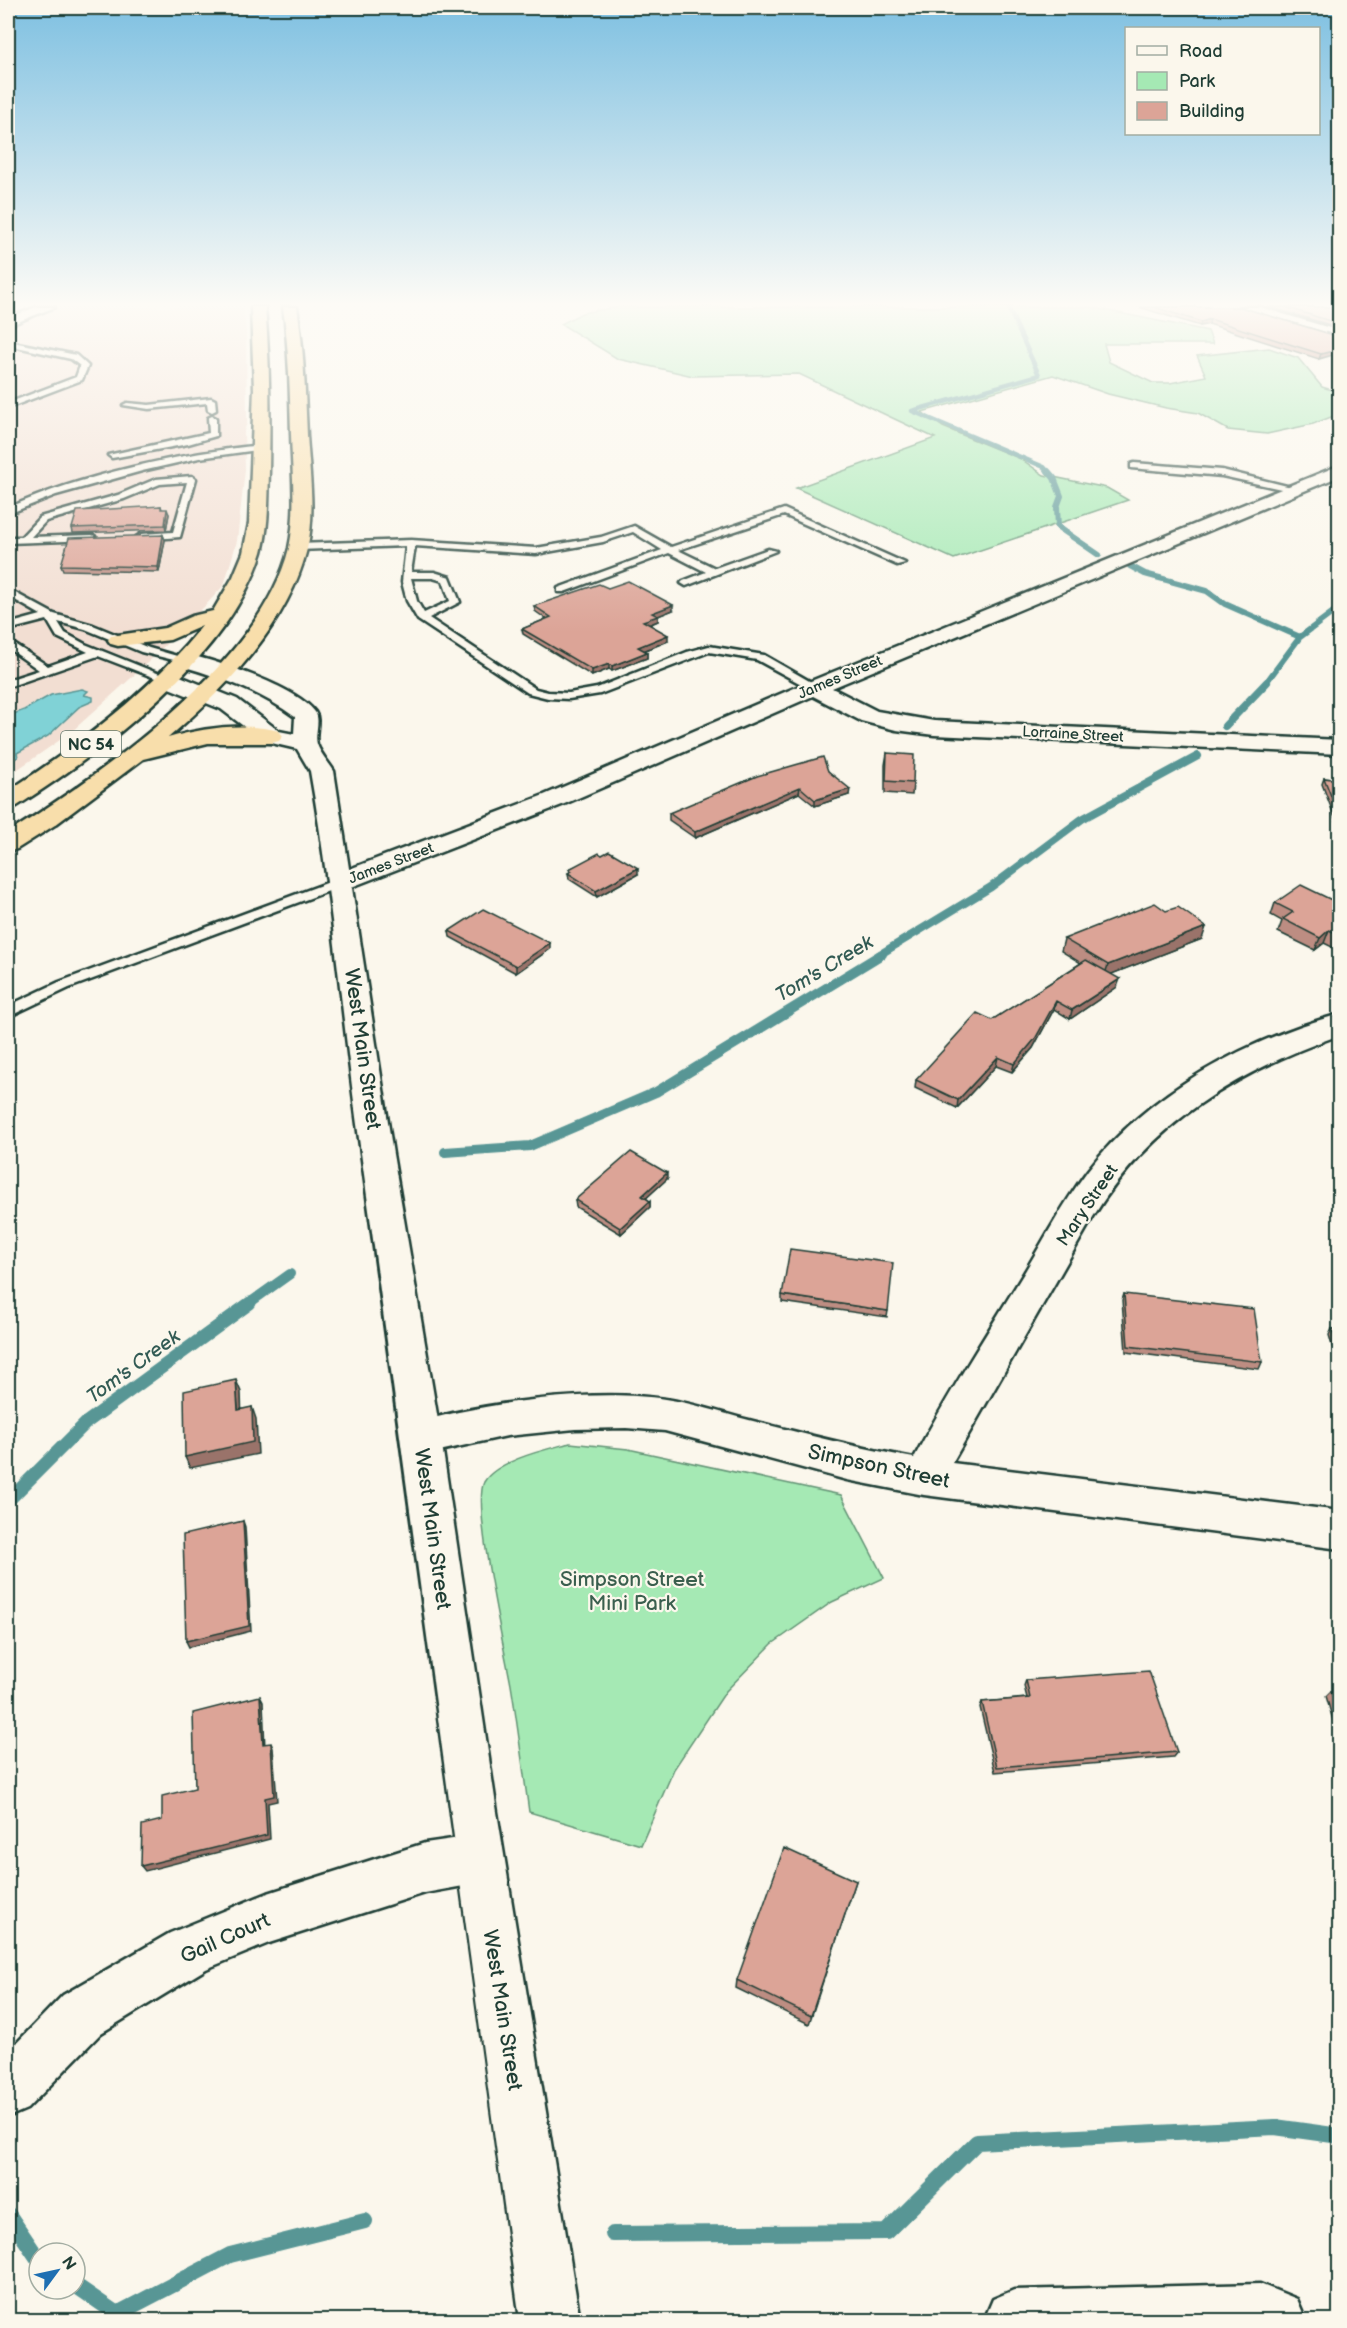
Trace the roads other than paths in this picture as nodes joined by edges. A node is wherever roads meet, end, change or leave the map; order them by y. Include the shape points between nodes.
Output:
1 (212, 416) edge
2 (261, 416) edge
3 (298, 416) edge
4 (261, 447) junction
5 (112, 454) dead end
6 (1134, 466) dead end
7 (1340, 470) edge
8 (126, 473) junction
9 (144, 487) junction
10 (1295, 489) junction
11 (8, 511) edge
12 (128, 537) edge
13 (106, 538) edge
14 (8, 540) edge
15 (23, 540) junction
16 (411, 543) junction
17 (298, 547) junction
18 (670, 550) junction
19 (771, 551) dead end
20 (900, 562) dead end
21 (714, 572) junction
22 (405, 575) junction
23 (686, 583) dead end
24 (561, 590) dead end
25 (8, 592) edge
26 (50, 616) junction
27 (221, 616) junction
28 (422, 618) junction
29 (8, 627) edge
30 (118, 640) junction
31 (8, 643) edge
32 (19, 651) junction
33 (97, 653) junction
34 (8, 655) edge
35 (186, 660) junction
36 (46, 670) junction
37 (225, 671) junction
38 (167, 679) junction
39 (8, 684) edge
40 (814, 688) junction
41 (203, 692) junction
42 (271, 736) junction
43 (305, 743) junction
44 (1340, 747) edge
45 (128, 760) junction
46 (8, 801) edge
47 (8, 844) edge
48 (340, 882) junction
49 (8, 1012) edge
50 (1340, 1024) edge
51 (421, 1438) junction
52 (924, 1477) junction
53 (1340, 1530) edge
54 (480, 1859) junction
55 (8, 2090) edge
56 (550, 2320) edge
57 (1014, 2320) edge
58 (1276, 2320) edge

1 - 5 lane via 213,434 198,440
2 - 4 highway, NC 54
3 - 17 highway, NC 54
4 - 8 lane via 214,451
4 - 27 highway, NC 54 via 253,551
6 - 10 lane via 1222,473
7 - 10 street, James Street
8 - 9 lane
8 - 11 lane via 51,494
9 - 12 lane via 159,481 192,480 177,535
9 - 15 lane via 43,519
10 - 40 street, James Street
13 - 15 lane
14 - 15 lane
16 - 17 lane
16 - 18 lane via 536,551 634,529
16 - 22 lane
17 - 37 highway, NC 54 via 280,596
18 - 20 lane via 784,512
18 - 21 lane
18 - 24 lane
19 - 21 lane
21 - 23 lane
22 - 28 lane via 413,608
22 - 28 lane via 447,579 454,602
25 - 26 lane
26 - 29 lane
26 - 30 lane
26 - 33 lane via 61,635
27 - 30 highway via 199,620 170,634
27 - 35 highway, NC 54
28 - 40 lane via 532,691 548,695 600,691 708,649 760,657
30 - 35 lane
31 - 32 lane
32 - 34 lane
32 - 36 lane
33 - 36 lane
33 - 38 lane
35 - 37 street
35 - 38 highway, NC 54
36 - 39 lane
37 - 41 highway, NC 54
37 - 43 street via 261,685 306,715
38 - 41 street
38 - 46 highway, NC 54 via 89,745
40 - 44 street, Lorraine Street via 869,716 934,728
40 - 48 street, James Street via 552,800
41 - 42 street via 229,704
41 - 45 highway, NC 54
42 - 43 street
42 - 45 highway via 204,735
43 - 48 street, West Main Street via 322,771
45 - 47 highway, NC 54
48 - 49 lane via 64,985
48 - 51 street, West Main Street
50 - 52 street, Mary Street via 1305,1035 1237,1066 1179,1103 1137,1138 1100,1178 956,1415
51 - 52 street, Simpson Street via 507,1420 575,1413 666,1415 847,1462
51 - 54 street, West Main Street
52 - 53 street, Simpson Street
54 - 55 street, Gail Court via 425,1868 268,1918 188,1951 82,2014
54 - 56 street, West Main Street
57 - 58 street via 1260,2314

